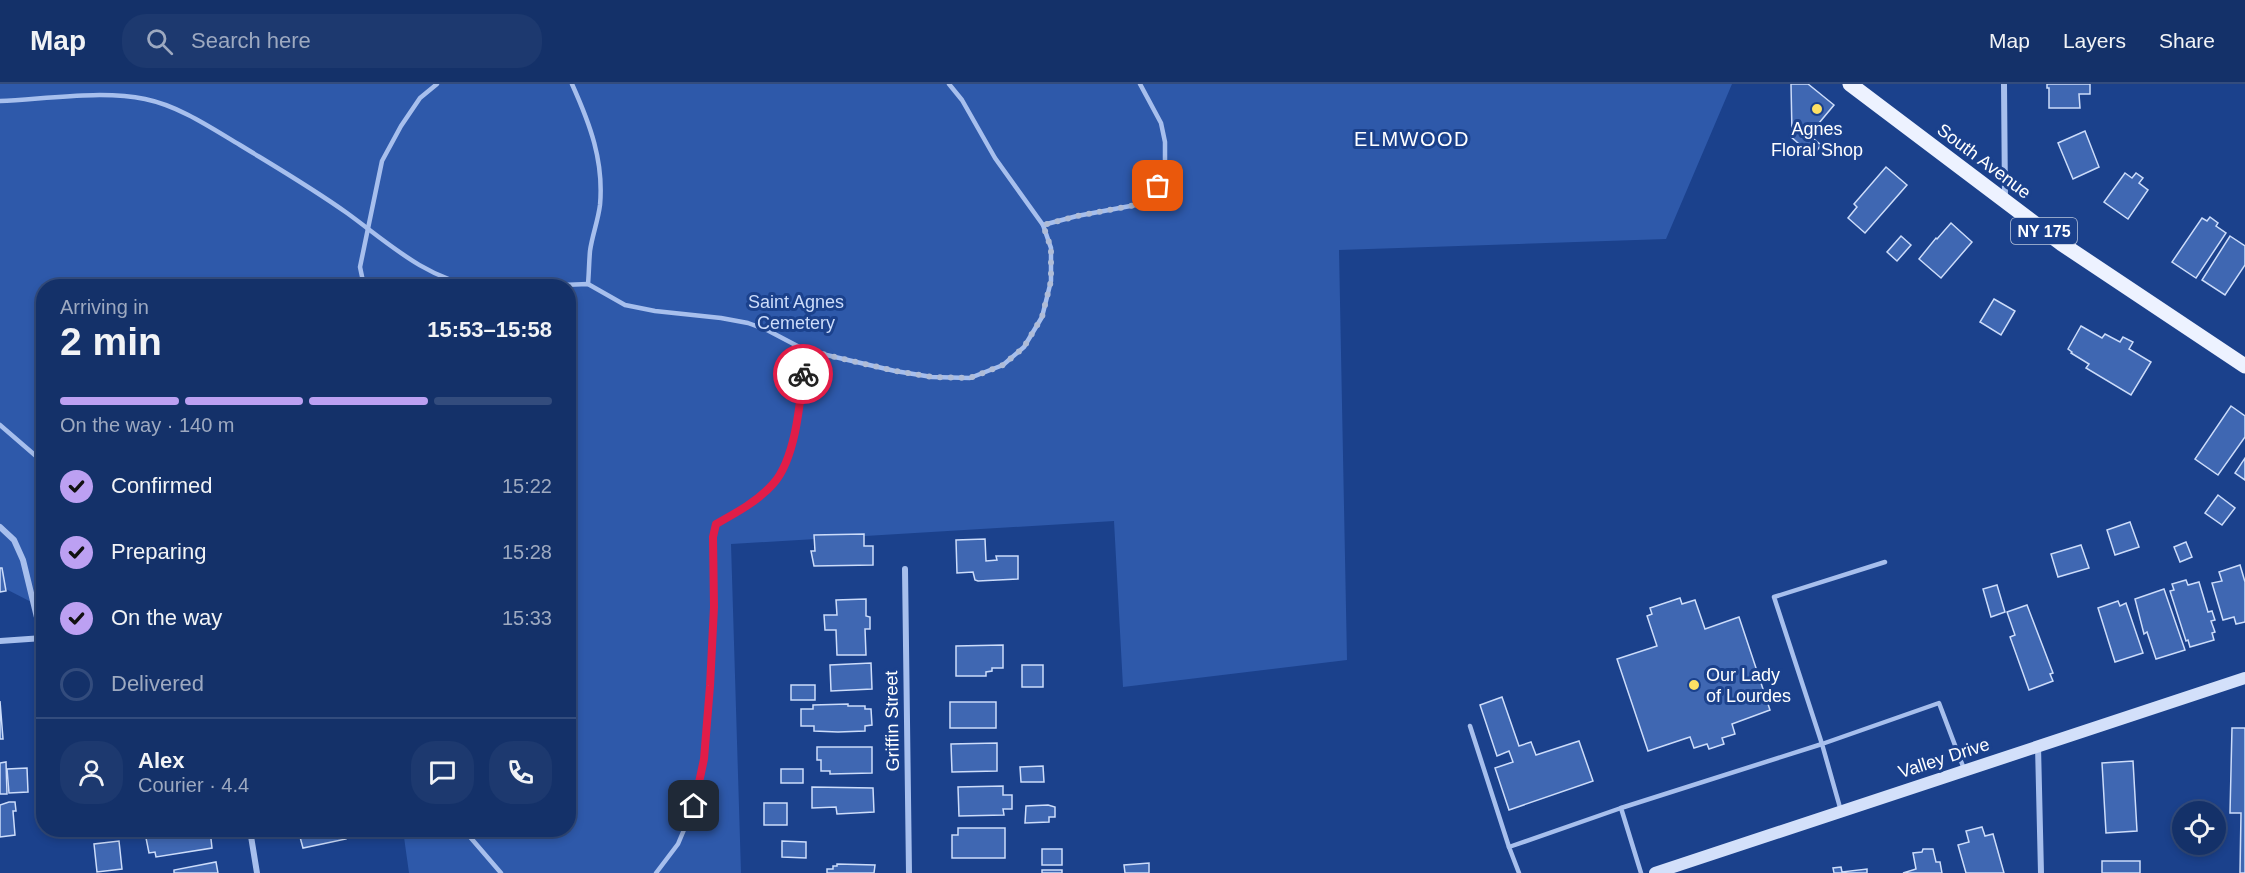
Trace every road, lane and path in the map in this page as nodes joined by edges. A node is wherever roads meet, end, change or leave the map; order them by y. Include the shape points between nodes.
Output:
1 (437, 84) edge
2 (572, 84) edge
3 (949, 84) edge
4 (1140, 84) edge
5 (1850, 84) edge
6 (2004, 84) edge
7 (0, 101) edge
8 (2005, 202) junction
9 (1043, 225) junction
10 (368, 229) junction
11 (363, 279) edge
12 (445, 279) edge
13 (576, 284) edge
14 (588, 284) junction
15 (805, 350) junction
16 (2245, 366) edge
17 (0, 425) edge
18 (36, 456) edge
19 (0, 527) edge
20 (1885, 562) dead end
21 (905, 569) dead end
22 (36, 611) edge
23 (36, 638) edge
24 (0, 640) edge
25 (2245, 678) edge
26 (1470, 726) dead end
27 (1822, 744) junction
28 (2038, 746) junction
29 (1965, 770) junction
30 (1621, 808) junction
31 (1841, 811) junction
32 (251, 837) edge
33 (471, 837) edge
34 (1509, 847) junction
35 (256, 873) edge
36 (501, 873) edge
37 (656, 873) edge
38 (909, 873) edge
39 (1519, 873) edge
40 (1641, 873) edge
41 (1655, 873) edge
42 (2041, 873) edge

1 - 10 lane via 420,98 382,161
2 - 14 lane via 590,122 600,175 600,206 590,250
3 - 9 lane
4 - 9 lane via 1161,123 1165,142 1165,168 1158,186 1141,204
5 - 8 main road, South Avenue / NY 175
6 - 8 street
7 - 10 lane via 109,95 146,99 176,109 310,186
8 - 16 main road, South Avenue / NY 175
9 - 15 lane via 1051,248 1051,281 1042,317 1024,347 1003,365 970,378 932,377
10 - 11 lane via 360,267
10 - 12 lane via 430,273
13 - 14 lane
14 - 15 lane via 625,305 748,323
15 - 37 lane via 795,431 774,483 716,524 704,759 694,806 678,844
17 - 18 lane
19 - 22 street via 14,540 23,560
20 - 27 lane via 1774,597
21 - 38 street, Griffin Street
23 - 24 street
25 - 28 main road, Valley Drive
26 - 34 lane
27 - 29 lane via 1939,704
27 - 30 lane
27 - 31 lane
28 - 29 main road, Valley Drive
28 - 42 street
29 - 31 main road, Valley Drive
30 - 34 lane
30 - 40 lane
31 - 41 main road, Valley Drive
32 - 35 street
33 - 36 lane
34 - 39 lane

